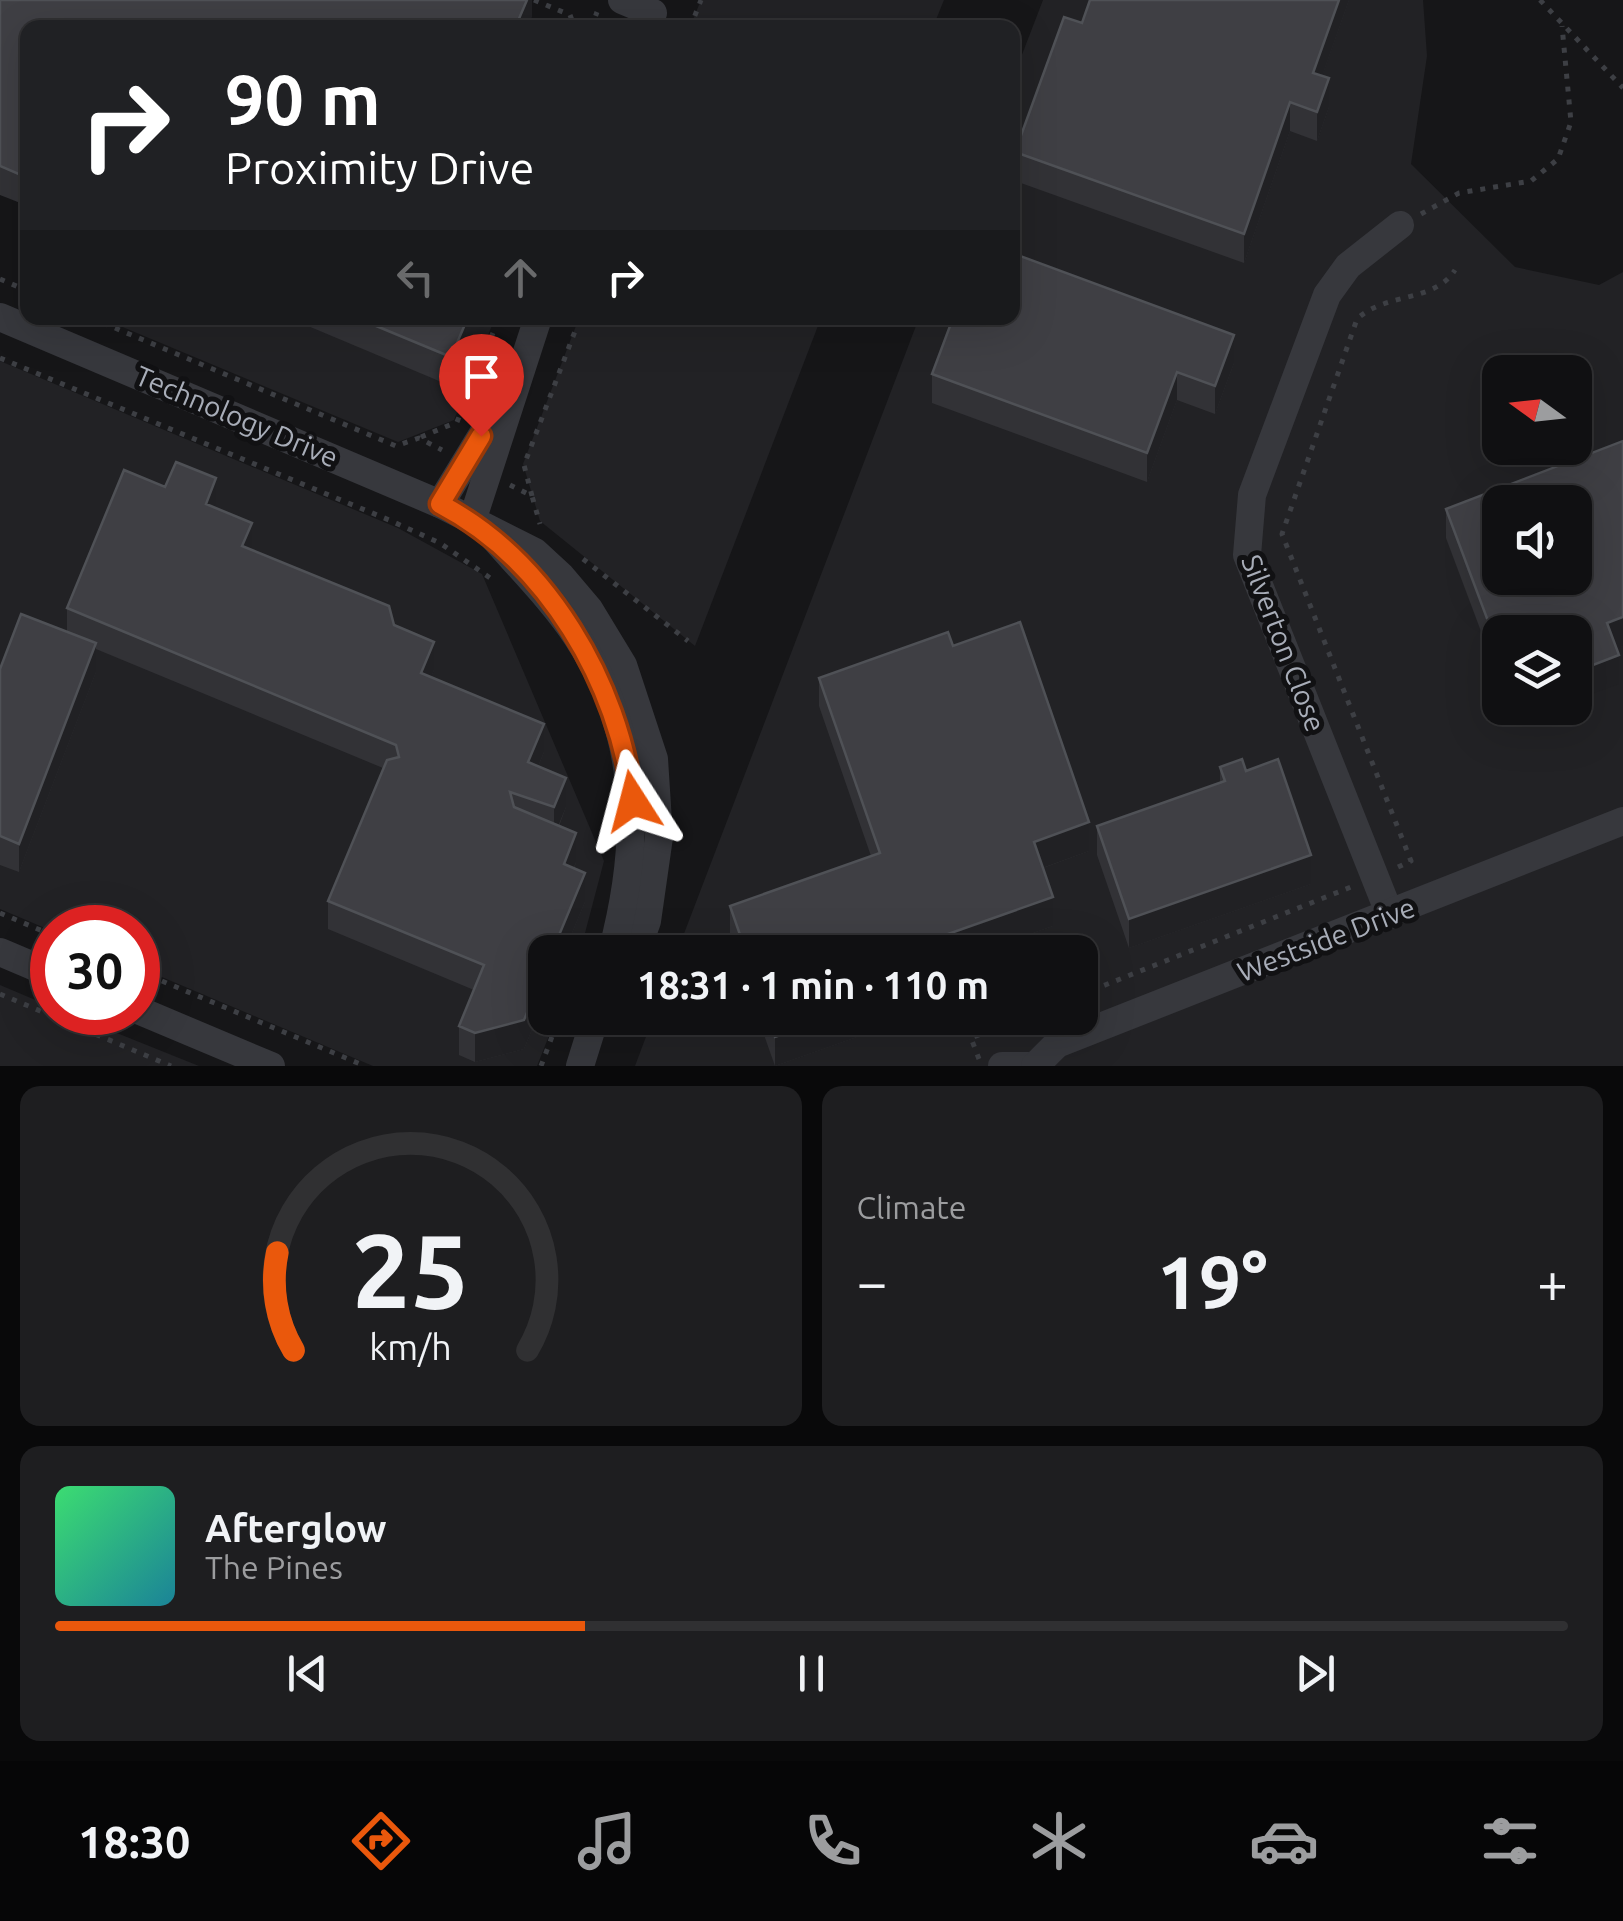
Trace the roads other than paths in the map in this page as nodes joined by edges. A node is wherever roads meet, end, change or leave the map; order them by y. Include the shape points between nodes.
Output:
1 (622, 0) edge
2 (653, 13) edge
3 (1400, 226) road end
4 (0, 317) edge
5 (535, 325) edge
6 (513, 385) junction
7 (440, 504) junction
8 (479, 525) junction
9 (1623, 821) edge
10 (1390, 915) junction
11 (615, 935) edge
12 (642, 935) edge
13 (0, 952) edge
14 (30, 965) edge
15 (160, 1019) edge
16 (271, 1066) edge
17 (1002, 1066) edge
18 (1032, 1066) edge

1 - 2 street
3 - 10 street, Silverton Close via 1348,266 1327,295 1246,525 1247,555
4 - 7 street, Technology Drive
5 - 6 street
6 - 7 street
6 - 8 street
7 - 8 street, Technology Drive
8 - 11 street via 578,638 619,726 633,842
8 - 12 street, Technology Drive via 535,552 589,609 623,665 658,794 659,837
9 - 10 street, Westside Drive
10 - 18 street, Westside Drive via 1057,1044
13 - 14 street
15 - 16 street
17 - 18 street

